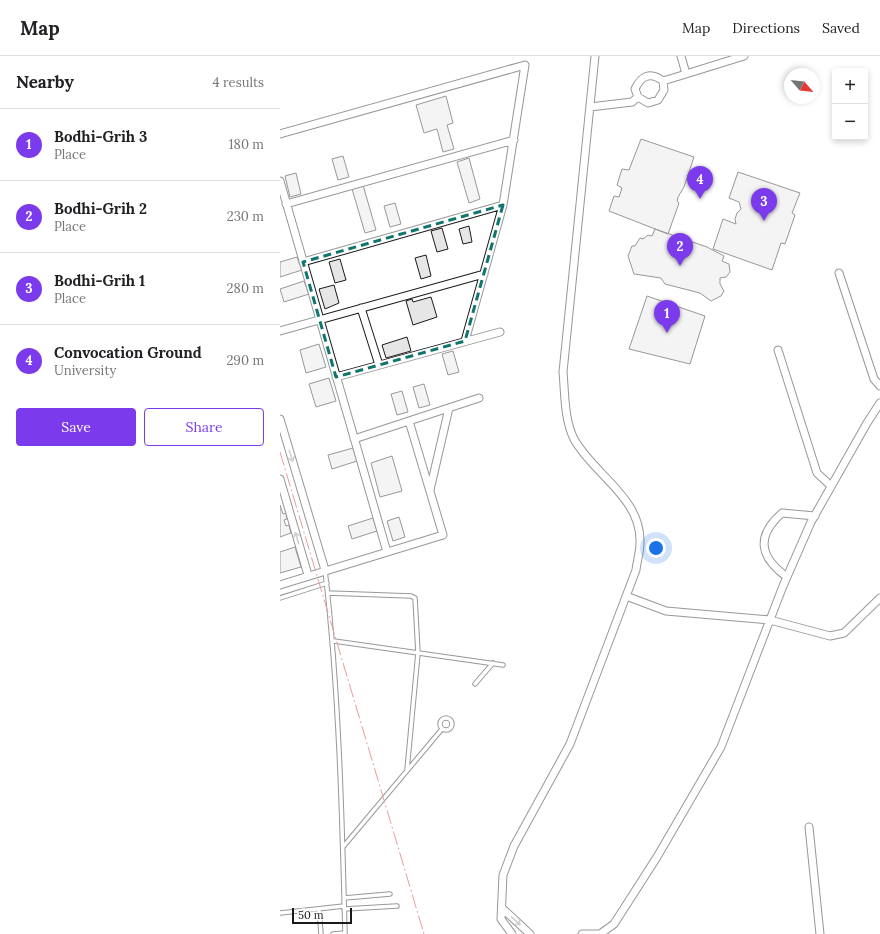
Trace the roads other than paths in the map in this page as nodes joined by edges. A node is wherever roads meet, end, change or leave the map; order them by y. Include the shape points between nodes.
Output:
1 (595, 56) edge
2 (681, 56) edge
3 (744, 56) edge
4 (686, 74) junction
5 (663, 81) junction
6 (638, 97) junction
7 (590, 107) junction
8 (280, 134) edge
9 (514, 140) junction
10 (280, 181) edge
11 (286, 204) junction
12 (503, 205) junction
13 (303, 262) junction
14 (839, 273) dead end
15 (484, 274) junction
16 (361, 308) junction
17 (320, 320) junction
18 (280, 331) edge
19 (500, 332) dead end
20 (465, 341) junction
21 (778, 350) dead end
22 (379, 365) junction
23 (336, 377) junction
24 (880, 386) edge
25 (479, 398) dead end
26 (880, 403) edge
27 (449, 408) junction
28 (280, 419) edge
29 (409, 421) junction
30 (354, 439) junction
31 (280, 479) edge
32 (831, 486) junction
33 (430, 491) junction
34 (815, 516) junction
35 (387, 552) junction
36 (325, 570) junction
37 (308, 575) junction
38 (787, 577) junction
39 (327, 583) junction
40 (280, 585) edge
41 (328, 593) junction
42 (626, 596) junction
43 (280, 598) edge
44 (880, 598) edge
45 (770, 620) junction
46 (334, 641) junction
47 (418, 652) junction
48 (493, 663) junction
49 (503, 665) dead end
50 (476, 684) dead end
51 (442, 729) dead end
52 (407, 770) junction
53 (809, 827) dead end
54 (343, 847) junction
55 (390, 894) dead end
56 (344, 898) junction
57 (397, 906) dead end
58 (344, 908) junction
59 (502, 908) junction
60 (319, 909) junction
61 (280, 914) edge
62 (345, 933) edge
63 (321, 934) edge
64 (333, 934) edge
65 (512, 934) edge
66 (530, 934) edge
67 (582, 934) edge
68 (600, 934) edge
69 (820, 934) edge

1 - 7 street
2 - 4 street
3 - 4 street
4 - 5 street
5 - 6 street via 664,90 658,100 648,103
5 - 6 street via 650,74 643,77 635,90
6 - 7 street via 632,102
7 - 42 street via 563,372 567,417 574,438 635,515 640,542 636,570
8 - 9 street via 525,64
9 - 11 street
9 - 12 street
10 - 11 street
11 - 13 street
12 - 13 street
12 - 15 street
13 - 17 street
14 - 24 street via 874,379
15 - 16 street
15 - 20 street
16 - 17 street
16 - 22 street
17 - 18 street
17 - 23 street
19 - 20 street
20 - 22 street
21 - 32 street via 817,473
22 - 23 street
23 - 30 street
25 - 27 street
26 - 32 street
27 - 29 street
27 - 33 street
28 -> 36 street
29 - 30 street
29 - 33 street
30 - 35 street
37 -> 31 street
32 - 34 street
33 - 35 street via 443,535
34 - 38 street
34 - 38 street via 782,513 772,522 763,545 765,553
35 - 36 street
36 - 37 street
36 - 39 lane
37 - 40 street
38 - 45 street
39 - 41 lane
39 - 43 lane
41 - 46 lane
41 - 47 lane via 414,596
42 - 45 street via 666,611
42 - 59 street via 570,744 514,846 503,875
44 - 45 street via 844,633 830,636
45 - 68 street via 721,747 653,864 614,924
46 - 47 lane
46 - 54 lane
47 - 48 lane
47 - 52 lane
48 - 49 lane
48 - 50 lane
51 - 52 lane
52 - 54 lane
53 - 69 street
54 - 56 lane
55 - 56 lane
56 - 58 lane
57 - 58 lane
58 - 60 lane
58 - 62 lane
59 - 65 street via 501,919
59 -> 66 street
60 - 61 lane
60 - 63 lane
62 - 64 lane
67 - 68 street

